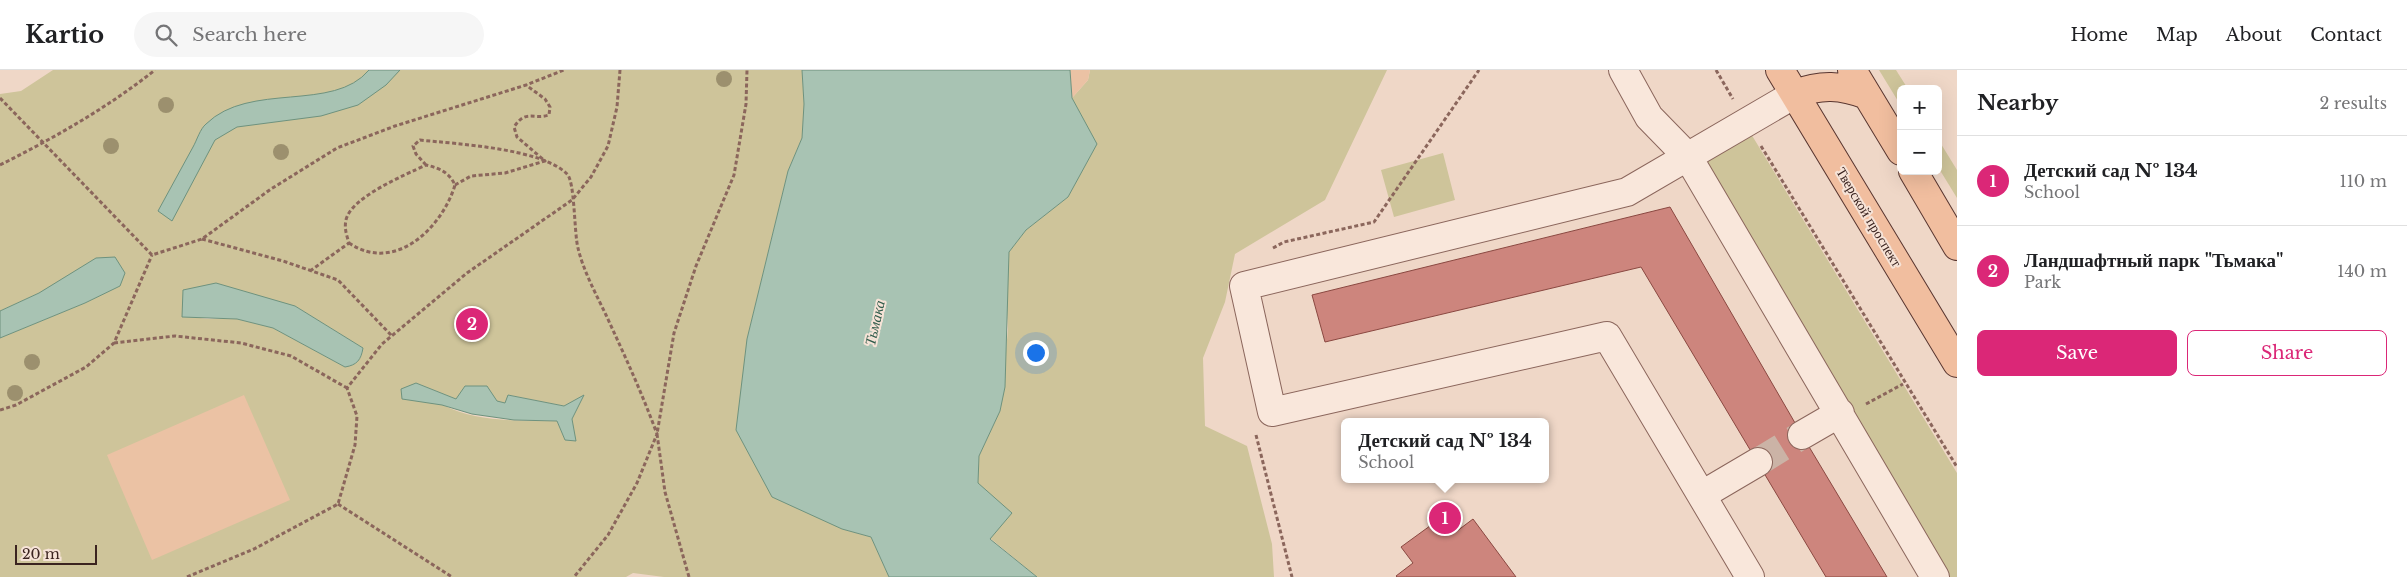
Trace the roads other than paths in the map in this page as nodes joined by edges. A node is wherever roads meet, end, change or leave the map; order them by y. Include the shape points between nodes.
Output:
1 (1623, 70) edge
2 (1780, 70) edge
3 (1852, 70) edge
4 (1795, 94) junction
5 (1867, 95) junction
6 (1897, 144) edge
7 (1688, 157) junction
8 (1914, 175) edge
9 (1957, 246) edge
10 (1957, 363) edge
11 (1840, 413) junction
12 (1802, 435) tunnel mouth
13 (1758, 462) tunnel mouth
14 (1702, 496) junction
15 (1750, 577) edge
16 (1935, 577) edge

1 - 7 lane via 1649,117
2 - 4 main road, Тверской проспект
3 - 5 main road
4 - 5 main road via 1828,85
4 - 7 lane
4 - 10 main road, Тверской проспект
5 - 6 main road
7 - 11 lane
7 - 14 lane via 1627,192 1244,286 1272,412 1607,336
8 - 9 main road
11 - 12 lane
11 - 16 lane
13 - 14 lane
14 - 15 lane

